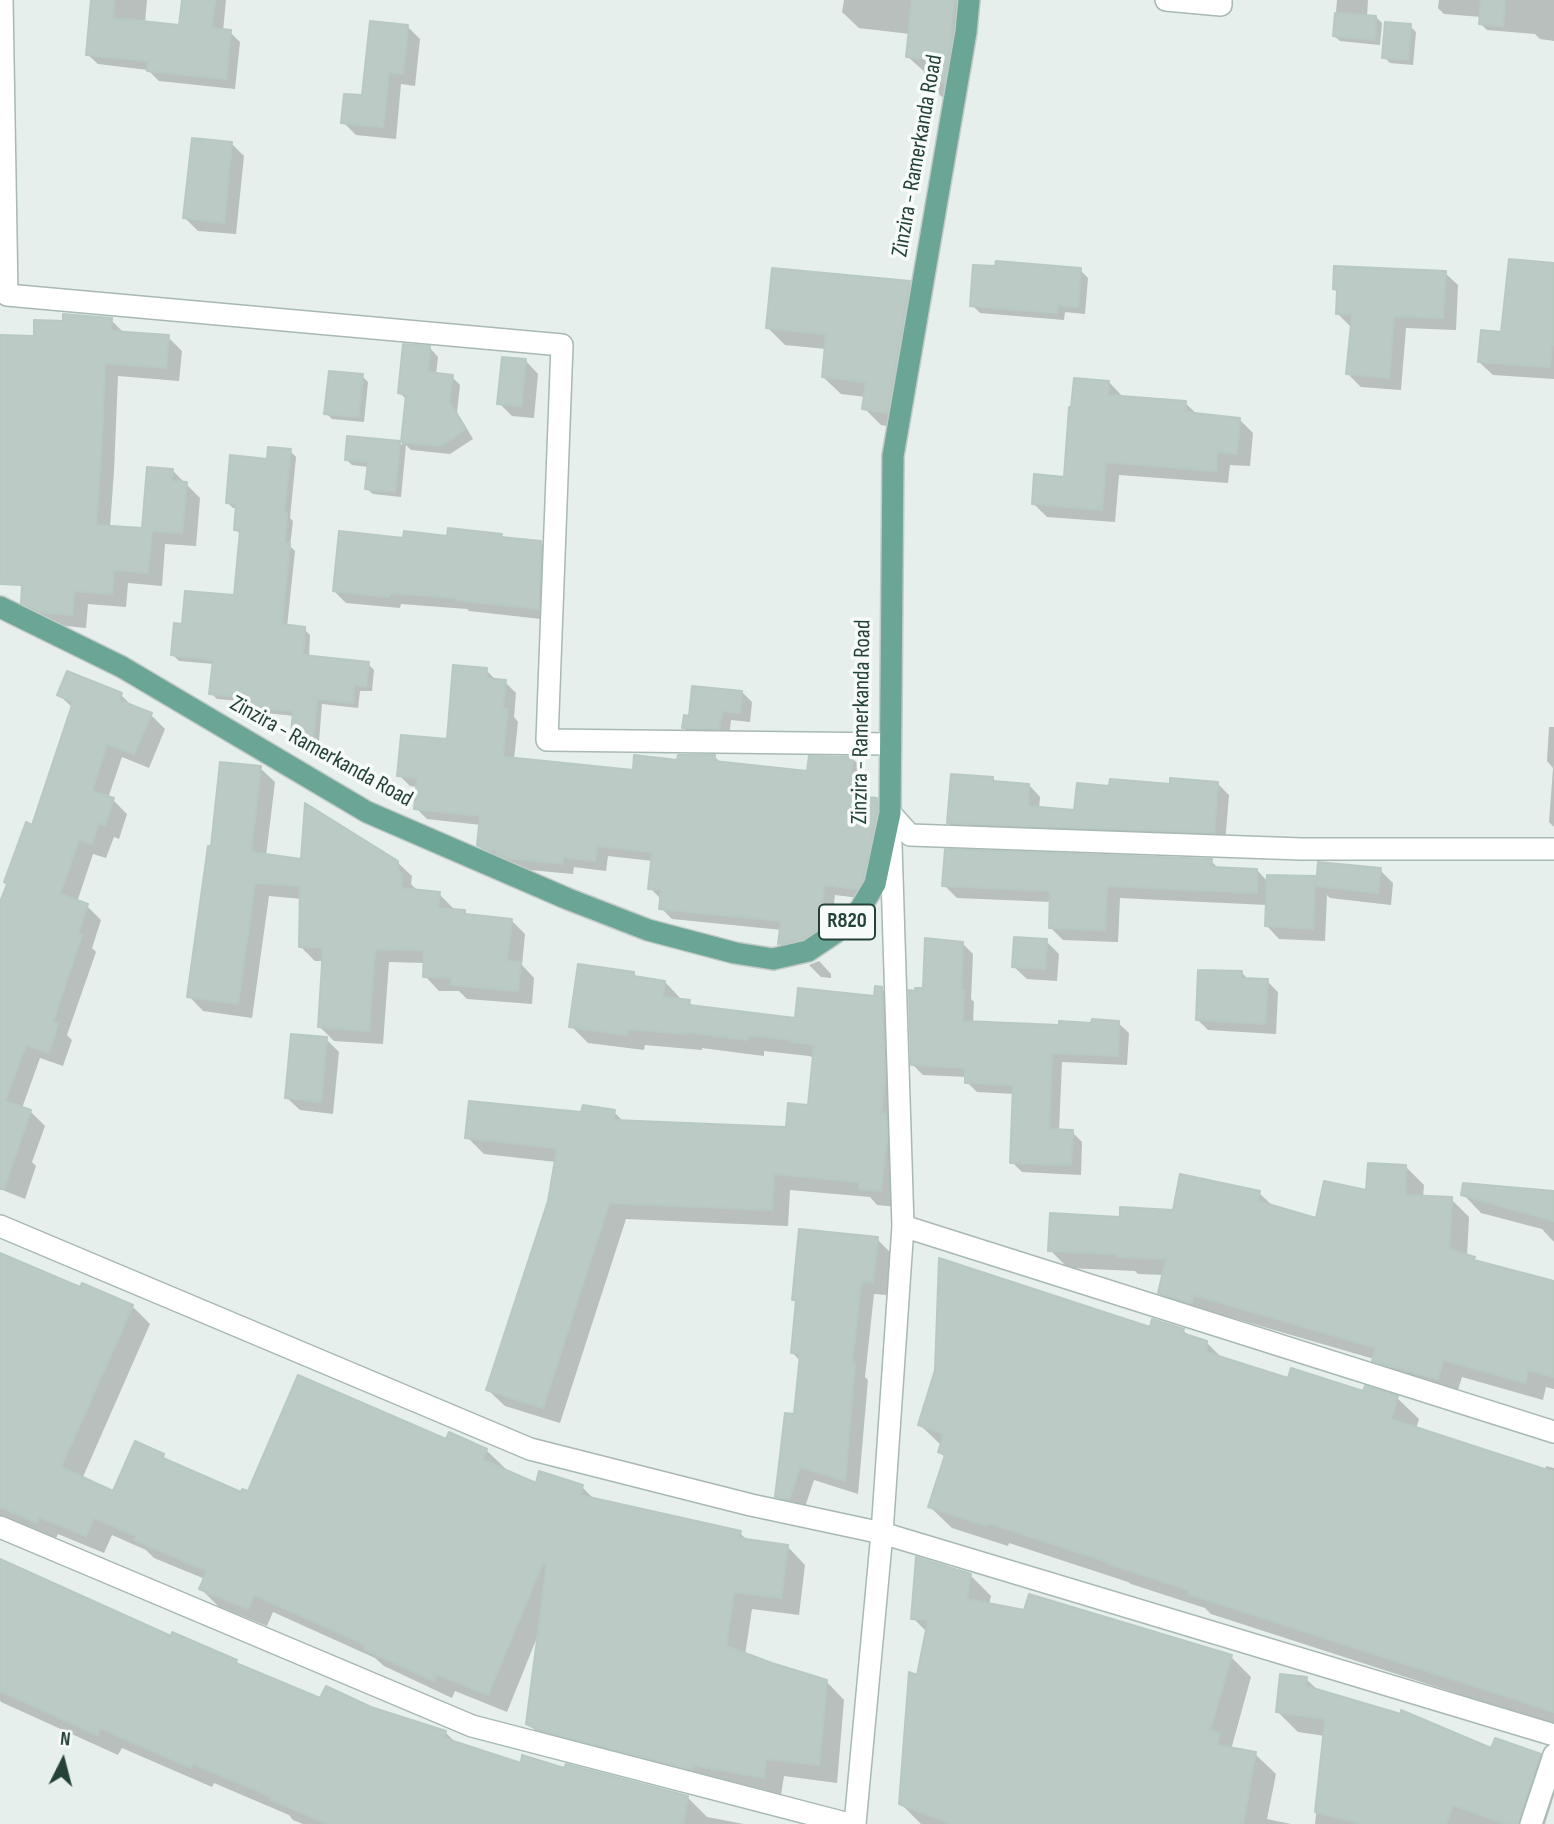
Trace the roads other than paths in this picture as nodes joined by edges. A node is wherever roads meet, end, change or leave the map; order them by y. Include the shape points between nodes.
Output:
1 (2, 0) edge
2 (969, 0) edge
3 (1166, 0) edge
4 (1221, 0) edge
5 (0, 607) edge
6 (890, 744) junction
7 (890, 813) junction
8 (1554, 849) edge
9 (0, 1226) edge
10 (903, 1226) junction
11 (1554, 1432) edge
12 (0, 1527) edge
13 (882, 1533) junction
14 (1554, 1735) edge
15 (1554, 1755) edge
16 (849, 1824) edge
17 (855, 1824) edge
18 (1531, 1824) edge

1 - 6 street via 7,295 562,345 547,740
2 - 6 main road, Zinzira - Ramerkanda Road / R820 via 893,456
3 - 4 street via 1221,5
5 - 7 main road, Zinzira - Ramerkanda Road / R820 via 122,667 367,812 648,930 735,953 773,959 808,951 835,933 859,911 875,884
6 - 7 main road, Zinzira - Ramerkanda Road / R820
7 - 8 street via 910,835 1301,849
7 - 10 street
9 - 13 street via 530,1449
10 - 11 street
10 - 13 street
12 - 16 street via 471,1726
13 - 14 street
13 - 17 street
15 - 18 street

